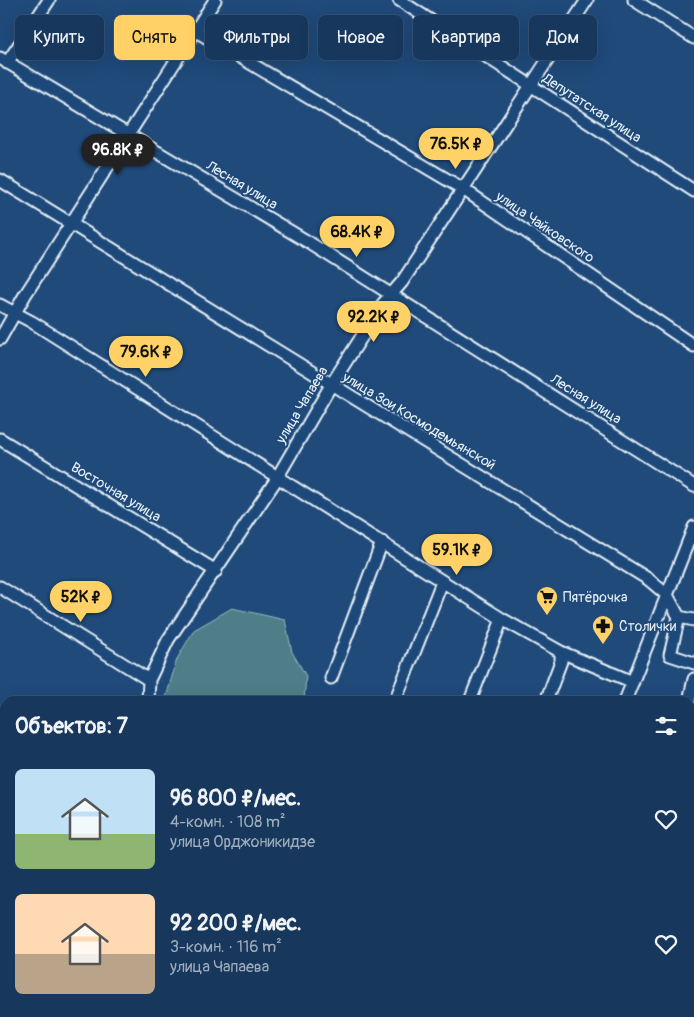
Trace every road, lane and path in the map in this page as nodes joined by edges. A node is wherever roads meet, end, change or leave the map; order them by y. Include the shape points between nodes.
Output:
1 (49, 0) edge
2 (215, 0) edge
3 (398, 0) edge
4 (587, 0) edge
5 (634, 0) edge
6 (196, 31) junction
7 (694, 38) edge
8 (4, 61) edge
9 (531, 86) junction
10 (129, 135) junction
11 (0, 180) edge
12 (463, 189) junction
13 (694, 191) edge
14 (70, 224) junction
15 (391, 295) junction
16 (25, 296) junction
17 (0, 304) edge
18 (15, 313) junction
19 (0, 339) edge
20 (694, 346) edge
21 (331, 385) junction
22 (0, 439) edge
23 (278, 476) junction
24 (694, 486) edge
25 (694, 527) edge
26 (382, 542) junction
27 (216, 571) junction
28 (442, 582) junction
29 (0, 587) edge
30 (667, 596) junction
31 (679, 617) junction
32 (502, 619) junction
33 (694, 620) edge
34 (561, 652) junction
35 (694, 664) edge
36 (331, 678) dead end
37 (694, 679) edge
38 (148, 680) junction
39 (633, 682) junction
40 (148, 696) edge
41 (397, 696) edge
42 (472, 696) edge
43 (548, 696) edge
44 (627, 696) edge
45 (690, 696) edge

1 - 8 street
2 - 6 street
3 - 9 street, Депутатская улица
4 - 9 street, улица Чапаева
5 - 7 street
6 - 10 street
6 - 12 street, улица Чайковского
8 - 10 street, Лесная улица
9 - 12 street, улица Чапаева
9 - 13 street, Депутатская улица
10 - 14 street
10 - 15 street, Лесная улица
11 - 14 street, улица Зои Космодемьянской
12 - 15 street, улица Чапаева
12 - 20 street, улица Чайковского
14 - 16 street
14 - 21 street, улица Зои Космодемьянской
15 - 21 street, улица Чапаева
15 - 24 street, Лесная улица
16 - 17 street
16 - 18 street
17 - 18 street
18 - 19 street
18 - 23 street
21 - 23 street, улица Чапаева
21 - 30 street, улица Зои Космодемьянской via 648,579
22 - 27 street, Восточная улица
23 - 26 street
23 - 27 street, улица Чапаева
25 - 30 street
26 - 28 street
26 - 36 street
27 - 38 street, улица Чапаева via 168,640
28 - 32 street
28 - 41 street
29 - 38 street
30 - 31 street, улица Зои Космодемьянской
30 - 39 street
31 - 33 street
31 - 35 street via 670,655
32 - 34 street
32 - 42 street
34 - 39 street
34 - 43 street via 561,661
37 - 45 street
38 - 40 street
39 - 44 street

